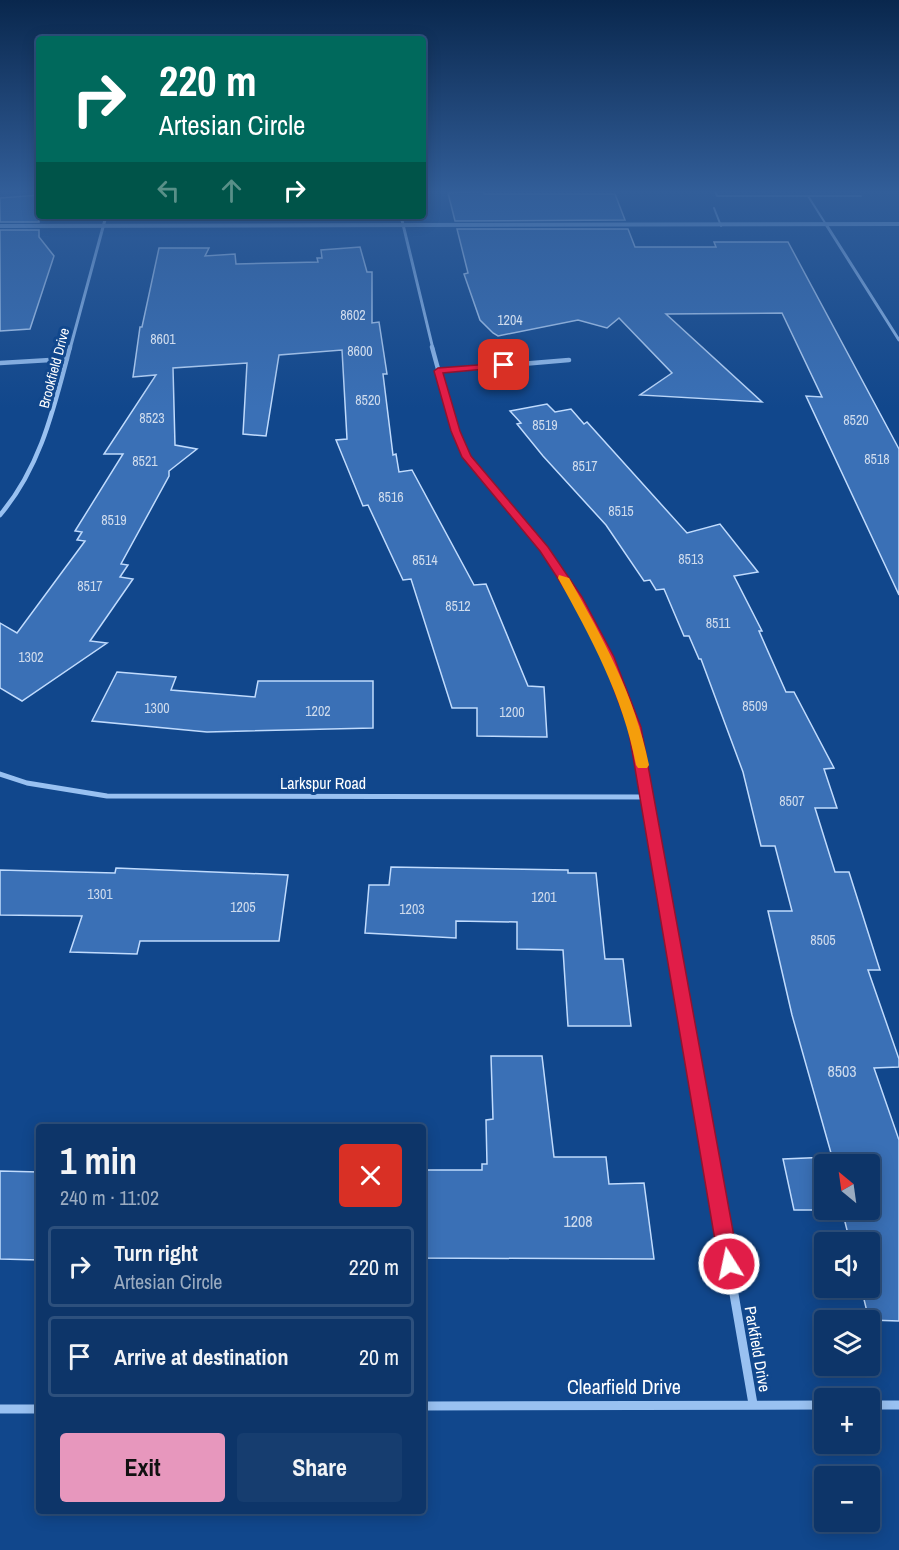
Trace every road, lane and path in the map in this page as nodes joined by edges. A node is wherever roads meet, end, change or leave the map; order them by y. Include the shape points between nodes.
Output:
1 (94, 263) edge
2 (412, 263) edge
3 (851, 263) edge
4 (899, 340) edge
5 (67, 359) junction
6 (569, 360) dead end
7 (0, 363) edge
8 (438, 371) junction
9 (0, 515) edge
10 (0, 774) edge
11 (649, 797) junction
12 (753, 1404) junction
13 (814, 1405) edge
14 (880, 1405) edge
15 (899, 1405) edge
16 (426, 1406) edge
17 (36, 1409) edge
18 (0, 1410) edge

1 - 5 street, Brookfield Drive
2 - 8 street, Parkfield Drive
3 - 4 street
5 - 7 street
5 - 9 street, Brookfield Drive via 47,434 16,496
6 - 8 street
8 - 11 street, Parkfield Drive via 467,457 544,549 576,597 608,657 635,727
10 - 11 street, Larkspur Road via 27,783 106,796
11 - 12 street, Parkfield Drive
12 - 13 street, Clearfield Drive
12 - 16 street, Clearfield Drive
14 - 15 street
17 - 18 street

